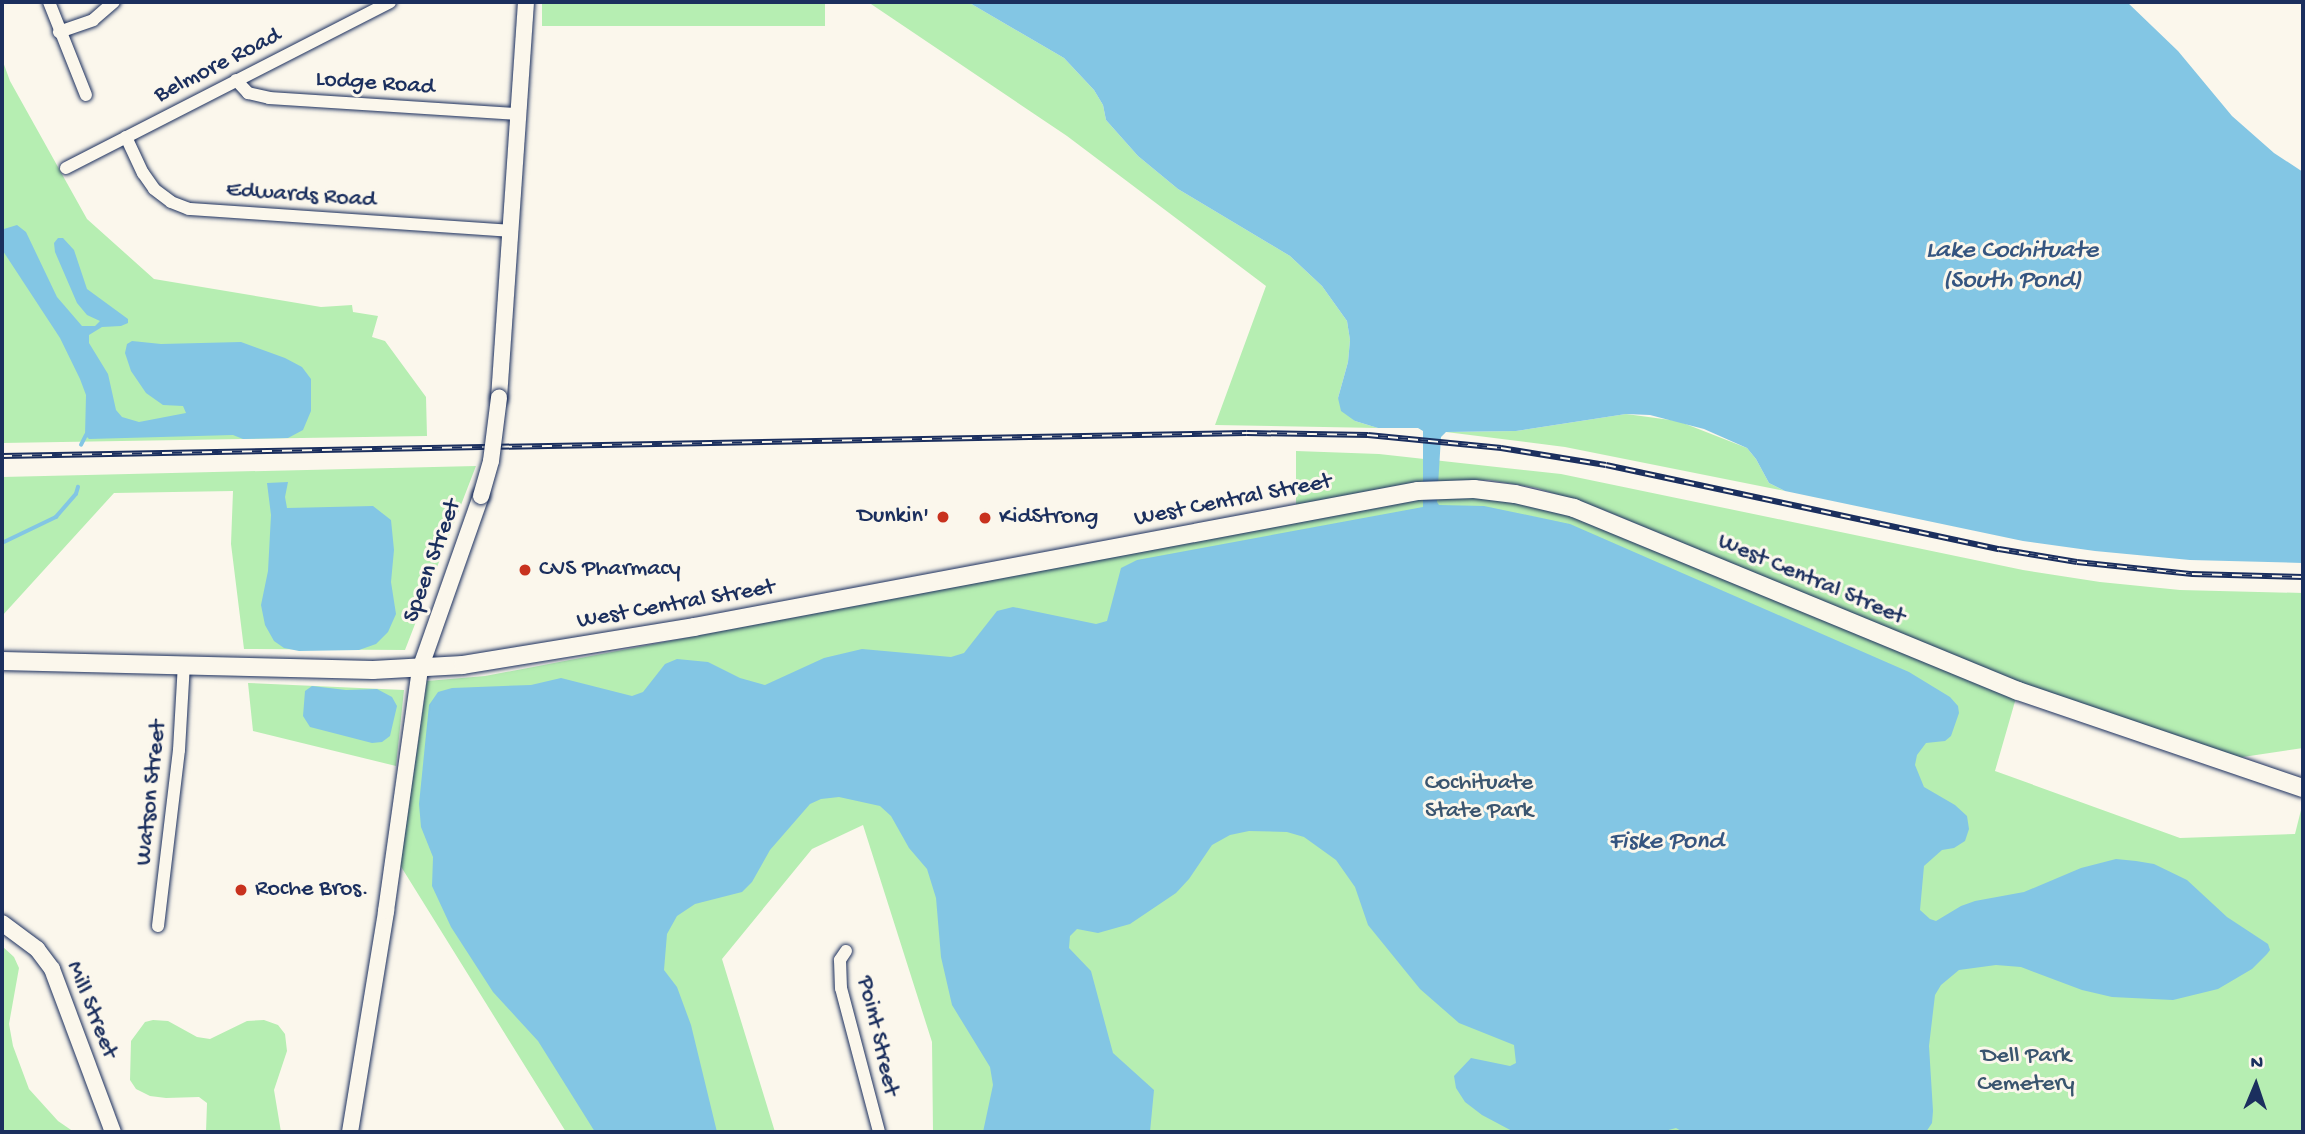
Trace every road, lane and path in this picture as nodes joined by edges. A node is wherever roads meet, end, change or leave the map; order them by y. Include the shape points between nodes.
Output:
1 (49, 2) edge
2 (114, 2) edge
3 (390, 2) edge
4 (526, 2) edge
5 (60, 32) junction
6 (236, 80) junction
7 (86, 95) dead end
8 (518, 114) junction
9 (126, 137) junction
10 (66, 168) dead end
11 (510, 231) junction
12 (2, 661) edge
13 (184, 664) junction
14 (420, 669) junction
15 (2303, 788) edge
16 (2, 923) edge
17 (158, 926) dead end
18 (846, 951) dead end
19 (113, 1132) edge
20 (350, 1132) edge
21 (879, 1132) edge

1 - 5 street
2 - 5 street via 93,20
3 - 6 street, Belmore Road
4 - 8 street, Speen Street
5 - 7 street
6 - 8 street, Lodge Road via 248,93 269,98
6 - 9 street, Belmore Road
8 - 11 street, Speen Street
9 - 10 street, Belmore Road
9 - 11 street, Edwards Road via 154,189 189,209
11 - 14 street, Speen Street, bridge via 491,461
12 - 13 main road, West Central Street
13 - 14 main road, West Central Street
13 - 17 street, Watson Street via 179,750
14 - 15 main road, West Central Street via 509,659 694,627 1418,491 1515,494 1574,508 2018,691
14 - 20 street, Speen Street
16 - 19 street, Mill Street via 37,948 51,969
18 - 21 street, Point Street via 840,960 841,988

